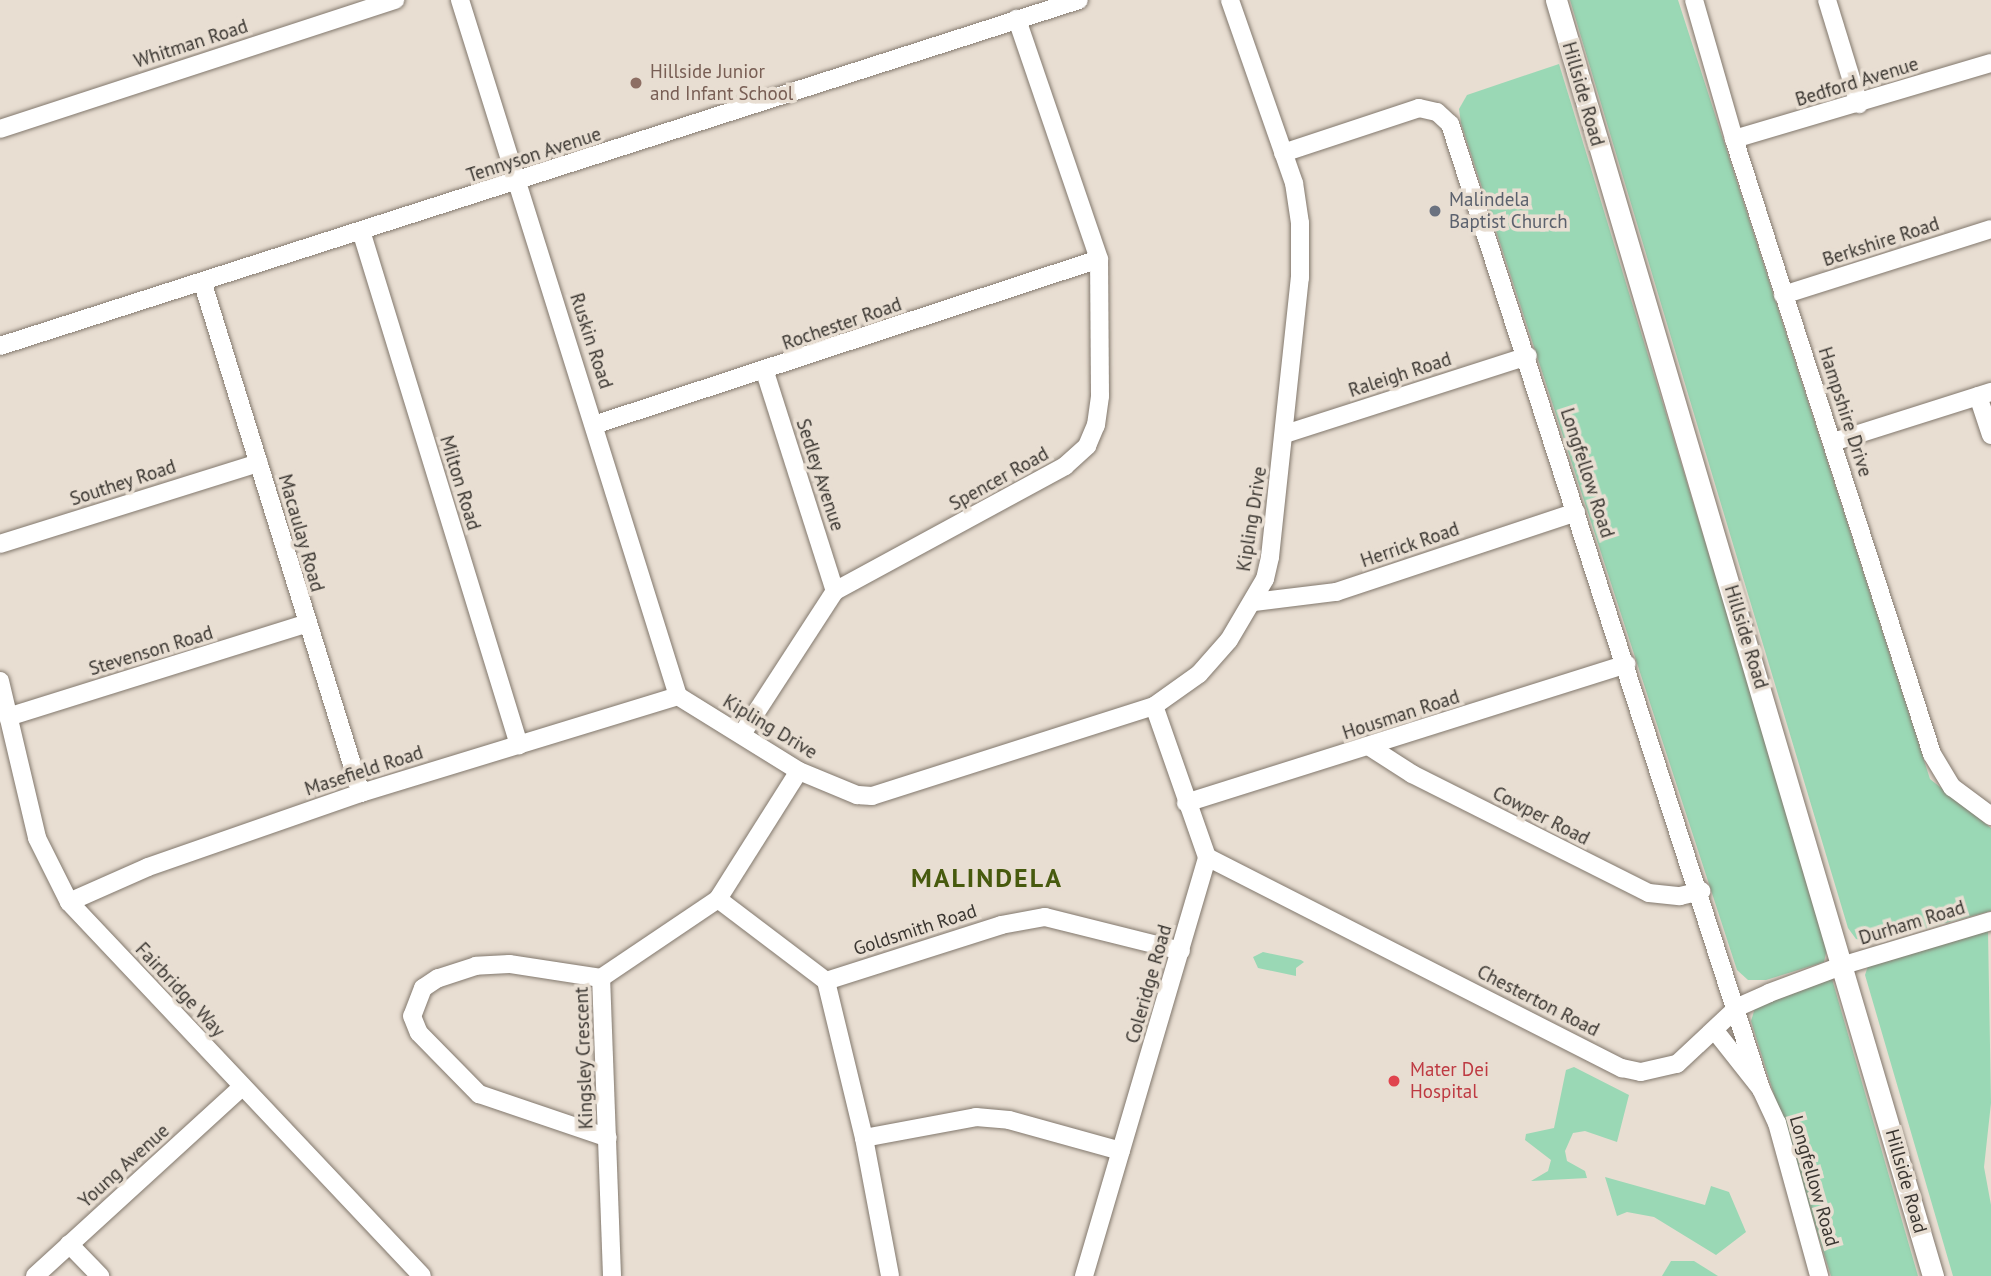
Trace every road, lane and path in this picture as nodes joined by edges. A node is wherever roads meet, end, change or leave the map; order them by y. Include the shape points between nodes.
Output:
1 (395, 0) edge
2 (460, 0) edge
3 (1079, 0) edge
4 (1230, 0) edge
5 (1556, 0) edge
6 (1694, 0) edge
7 (1827, 0) edge
8 (1017, 19) junction
9 (1991, 63) edge
10 (1859, 104) junction
11 (0, 129) edge
12 (1734, 139) junction
13 (1283, 153) junction
14 (517, 183) junction
15 (1991, 229) edge
16 (362, 233) junction
17 (1098, 259) junction
18 (202, 284) junction
19 (1783, 295) junction
20 (0, 346) edge
21 (1528, 356) junction
22 (765, 372) junction
23 (1984, 394) edge
24 (597, 424) junction
25 (1285, 434) junction
26 (1991, 435) edge
27 (1833, 442) junction
28 (259, 463) junction
29 (1576, 512) junction
30 (0, 544) edge
31 (835, 591) junction
32 (1254, 602) junction
33 (305, 624) junction
34 (1627, 664) junction
35 (0, 681) edge
36 (678, 696) junction
37 (1154, 706) junction
38 (8, 717) junction
39 (742, 734) junction
40 (519, 745) junction
41 (1370, 747) junction
42 (799, 771) junction
43 (361, 793) junction
44 (1186, 803) junction
45 (1991, 816) edge
46 (1208, 857) junction
47 (1701, 891) junction
48 (718, 899) junction
49 (69, 902) junction
50 (1990, 922) edge
51 (1181, 951) junction
52 (1844, 965) junction
53 (601, 978) junction
54 (826, 981) junction
55 (1738, 1007) junction
56 (1716, 1032) junction
57 (242, 1087) junction
58 (1762, 1089) junction
59 (608, 1138) junction
60 (864, 1138) junction
61 (1121, 1151) junction
62 (69, 1244) junction
63 (34, 1276) edge
64 (100, 1276) edge
65 (422, 1276) edge
66 (612, 1276) edge
67 (890, 1276) edge
68 (1084, 1276) edge
69 (1819, 1276) edge
70 (1933, 1276) edge

1 - 11 street, Whitman Road
2 - 14 street, Ruskin Road
3 - 8 street, Tennyson Avenue
4 - 13 street, Kipling Drive
5 - 52 main road, Hillside Road
6 - 12 street, Hampshire Drive
7 - 10 street
8 - 14 street, Tennyson Avenue
8 - 17 street, Spencer Road
9 - 10 street, Bedford Avenue
10 - 12 street, Bedford Avenue
12 - 19 street, Hampshire Drive
13 - 21 street, Longfellow Road via 1399,113 1419,108 1437,112 1450,124
13 - 25 street, Kipling Drive via 1300,223 1300,278
14 - 16 street, Tennyson Avenue
14 - 24 street, Ruskin Road
15 - 19 street, Berkshire Road
16 - 18 street, Tennyson Avenue
16 - 40 street, Milton Road
17 - 22 street, Rochester Road
17 - 31 street, Spencer Road via 1100,396 1087,446 1065,466
18 - 20 street, Tennyson Avenue
18 - 28 street, Macaulay Road
19 - 27 street, Hampshire Drive
21 - 25 street, Raleigh Road
21 - 29 street, Longfellow Road
22 - 24 street, Rochester Road
22 - 31 street, Sedley Avenue
23 - 26 street
23 - 27 street
24 - 36 street, Ruskin Road
25 - 32 street, Kipling Drive via 1270,557
27 - 45 street, Hampshire Drive via 1932,754 1952,787
28 - 30 street, Southey Road
28 - 33 street, Macaulay Road
29 - 32 street, Herrick Road via 1336,592
29 - 34 street, Longfellow Road
31 - 39 street, Spencer Road
32 - 37 street, Kipling Drive via 1230,640 1199,674
33 - 38 street, Stevenson Road
33 - 43 street, Macaulay Road
34 - 41 street, Housman Road
34 - 47 street, Longfellow Road
35 - 38 street, Fairbridge Way
36 - 39 street, Kipling Drive
36 - 40 street, Masefield Road
37 - 42 street, Kipling Drive via 872,796 857,795
37 - 44 street
38 - 49 street, Fairbridge Way via 37,838
39 - 42 street, Kipling Drive
40 - 43 street, Masefield Road
41 - 44 street, Housman Road
41 - 47 street, Cowper Road via 1412,774 1649,893 1680,896
42 - 48 street, Kingsley Crescent
43 - 49 street, Masefield Road via 148,867
44 - 46 street
46 - 51 street, Coleridge Road
46 - 56 street, Chesterton Road via 1622,1068 1641,1072 1678,1064
47 - 55 street, Longfellow Road
48 - 53 street, Kingsley Crescent
48 - 54 street
49 - 57 street, Fairbridge Way
50 - 52 street, Durham Road
51 - 54 street, Goldsmith Road via 1045,917 1001,925
51 - 61 street, Coleridge Road
52 - 55 street, Chesterton Road
52 - 70 main road, Hillside Road
53 - 59 street, Kingsley Crescent
53 - 59 street via 509,964 476,966 423,988 412,1016 419,1033 479,1094
54 - 60 street
55 - 56 street, Chesterton Road
55 - 58 street, Longfellow Road
56 - 58 street, Longfellow Road
57 - 62 street, Young Avenue
57 - 65 street, Fairbridge Way
58 - 69 street, Longfellow Road via 1777,1123
59 - 66 street, Kingsley Crescent
60 - 61 street via 976,1117 1009,1120
60 - 67 street
61 - 68 street, Coleridge Road
62 - 63 street, Young Avenue
62 - 64 street

